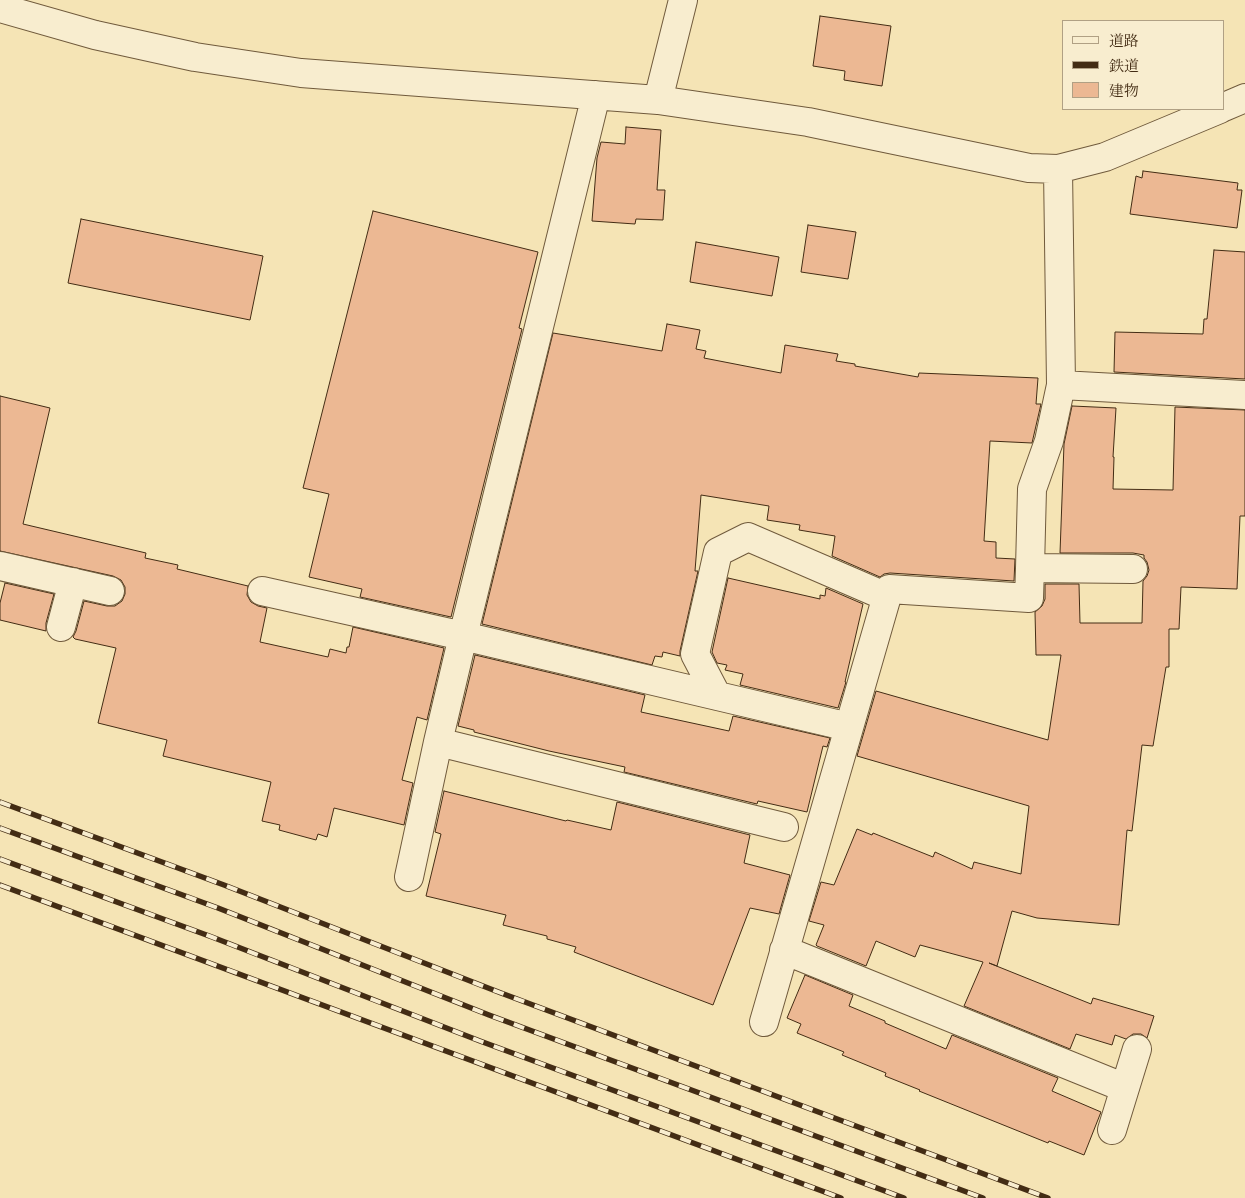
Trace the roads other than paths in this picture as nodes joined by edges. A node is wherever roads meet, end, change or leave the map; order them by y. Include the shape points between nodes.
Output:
1 (683, 0) edge
2 (0, 8) edge
3 (596, 94) junction
4 (1245, 98) edge
5 (658, 100) junction
6 (1225, 107) edge
7 (1218, 110) edge
8 (1058, 169) junction
9 (1060, 385) junction
10 (1245, 395) edge
11 (0, 566) edge
12 (1030, 568) junction
13 (1133, 569) dead end
14 (73, 582) junction
15 (110, 591) dead end
16 (262, 591) dead end
17 (887, 597) junction
18 (61, 628) dead end
19 (463, 636) junction
20 (717, 696) junction
21 (849, 727) junction
22 (438, 742) junction
23 (784, 827) dead end
24 (408, 877) dead end
25 (784, 950) junction
26 (764, 1022) dead end
27 (1137, 1050) dead end
28 (1125, 1088) junction
29 (1112, 1130) dead end

1 - 5 street
2 - 3 street via 95,35 195,57 301,73
3 - 5 street
3 - 19 street
4 - 6 street
5 - 8 street via 808,122 1029,168
7 - 8 street via 1105,157
8 - 9 street
9 - 10 street
9 - 12 street via 1049,441 1032,490
11 - 14 street
12 - 13 street
12 - 17 street via 1029,598 889,589
14 - 15 street
14 - 18 street
16 - 19 street
17 - 20 street via 748,538 718,552 695,654
17 - 21 street
19 - 20 street
19 - 22 street
20 - 21 street
21 - 25 street
22 - 23 street
22 - 24 street
25 - 26 street
25 - 28 street
27 - 28 street
28 - 29 street

